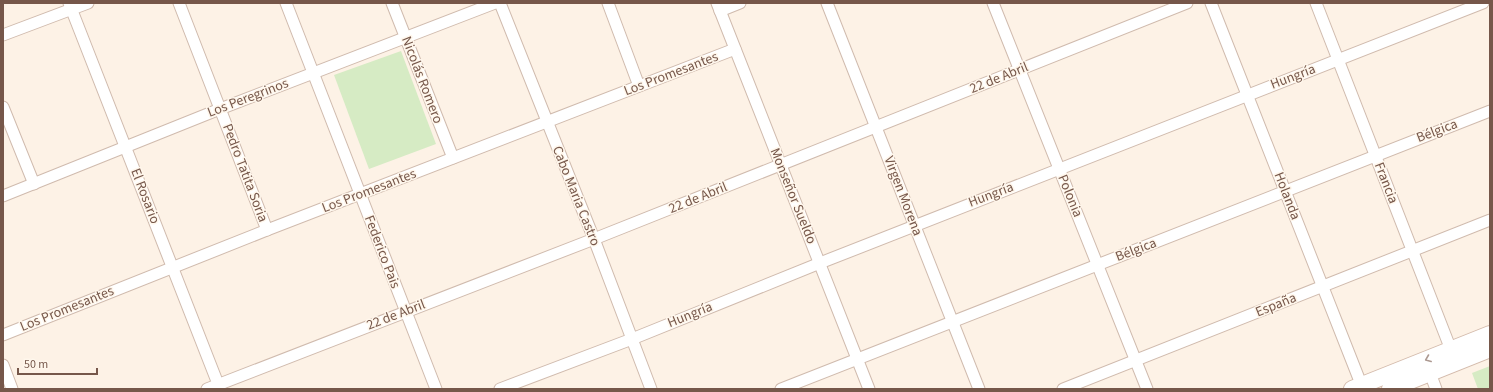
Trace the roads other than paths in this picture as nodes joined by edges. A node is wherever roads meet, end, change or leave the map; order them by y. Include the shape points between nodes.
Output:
1 (88, 3) edge
2 (179, 3) edge
3 (286, 3) edge
4 (392, 3) edge
5 (495, 3) edge
6 (500, 3) edge
7 (608, 3) edge
8 (740, 3) edge
9 (827, 3) edge
10 (993, 3) edge
11 (1187, 3) edge
12 (1211, 3) edge
13 (1316, 3) edge
14 (1483, 3) edge
15 (71, 6) edge
16 (719, 7) edge
17 (3, 35) edge
18 (406, 38) junction
19 (735, 49) junction
20 (1338, 60) junction
21 (1019, 70) junction
22 (312, 73) junction
23 (639, 86) junction
24 (1247, 95) junction
25 (3, 107) edge
26 (220, 109) junction
27 (1490, 110) edge
28 (547, 122) junction
29 (876, 127) junction
30 (126, 147) junction
31 (1376, 155) junction
32 (452, 158) junction
33 (781, 164) junction
34 (1059, 169) junction
35 (34, 184) junction
36 (1285, 191) junction
37 (360, 195) junction
38 (3, 196) edge
39 (1490, 220) edge
40 (914, 226) junction
41 (267, 230) junction
42 (594, 239) junction
43 (1413, 251) junction
44 (820, 263) junction
45 (1097, 265) junction
46 (172, 267) junction
47 (1322, 287) junction
48 (405, 312) junction
49 (952, 322) junction
50 (1490, 334) edge
51 (3, 335) edge
52 (632, 339) junction
53 (1490, 349) edge
54 (1454, 356) junction
55 (858, 359) junction
56 (1135, 360) junction
57 (3, 365) edge
58 (1430, 373) junction
59 (219, 387) edge
60 (1358, 388) edge
61 (12, 389) edge
62 (207, 389) edge
63 (436, 389) edge
64 (500, 389) edge
65 (651, 389) edge
66 (781, 389) edge
67 (869, 389) edge
68 (978, 389) edge
69 (1063, 389) edge
70 (1147, 389) edge
71 (1390, 389) edge
72 (1436, 389) edge

1 - 15 street
2 - 26 street, Pedro Tatita Soria
3 - 22 street, Federico Pais
4 - 18 street, Nicolás Romero
5 - 18 street, Los Peregrinos
6 - 28 street, Cabo Maria Castro
7 - 23 street
8 - 16 street
9 - 29 street, Virgen Morena
10 - 21 street, Polonia
11 - 21 street, 22 de Abril
12 - 24 street, Holanda
13 - 20 street, Francia
14 - 20 street, Hungría
15 - 17 street
15 - 30 street, El Rosario
16 - 19 street, Monseñor Sueldo
18 - 22 street, Los Peregrinos
18 - 32 street, Nicolás Romero
19 - 23 street, Los Promesantes
19 - 33 street, Monseñor Sueldo
20 - 24 street, Hungría
20 - 31 street, Francia
21 - 29 street, 22 de Abril
21 - 34 street, Polonia
22 - 26 street, Los Peregrinos
22 - 37 street, Federico Pais
23 - 28 street, Los Promesantes
24 - 34 street, Hungría
24 - 36 street, Holanda
25 - 35 street
26 - 30 street, Los Peregrinos
26 - 41 street, Pedro Tatita Soria
27 - 31 street, Bélgica
28 - 32 street, Los Promesantes
28 - 42 street, Cabo Maria Castro
29 - 33 street, 22 de Abril
29 - 40 street, Virgen Morena
30 - 35 street, Los Peregrinos
30 - 46 street, El Rosario
31 - 36 street, Bélgica
31 - 43 street, Francia
32 - 37 street, Los Promesantes
33 - 42 street, 22 de Abril
33 - 44 street, Monseñor Sueldo
34 - 40 street, Hungría
34 - 45 street, Polonia
35 - 38 street, Los Peregrinos
36 - 45 street, Bélgica
36 - 47 street, Holanda
37 - 41 street, Los Promesantes
37 - 48 street, Federico Pais
39 - 43 street, España
40 - 44 street, Hungría
40 - 49 street, Virgen Morena
41 - 46 street, Los Promesantes
42 - 48 street, 22 de Abril
42 - 52 street, Cabo Maria Castro
43 - 47 street, España
43 - 54 street, Francia
44 - 52 street, Hungría
44 - 55 street, Monseñor Sueldo
45 - 49 street, Bélgica
45 - 56 street, Polonia
46 - 51 street, Los Promesantes
46 - 59 street, El Rosario
47 - 56 street, España
47 - 60 street, Holanda
48 - 59 street, 22 de Abril
48 - 63 street, Federico Pais
49 - 55 street, Bélgica
49 - 68 street, Virgen Morena
50 - 54 street
52 - 64 street, Hungría
52 - 65 street, Cabo Maria Castro
53 - 54 street
54 - 58 street
54 -> 60 street
55 - 66 street, Bélgica
55 - 67 street, Monseñor Sueldo
56 - 69 street, España
56 - 70 street, Polonia
57 - 61 street
58 - 71 street
58 - 72 street
59 - 62 street, 22 de Abril

